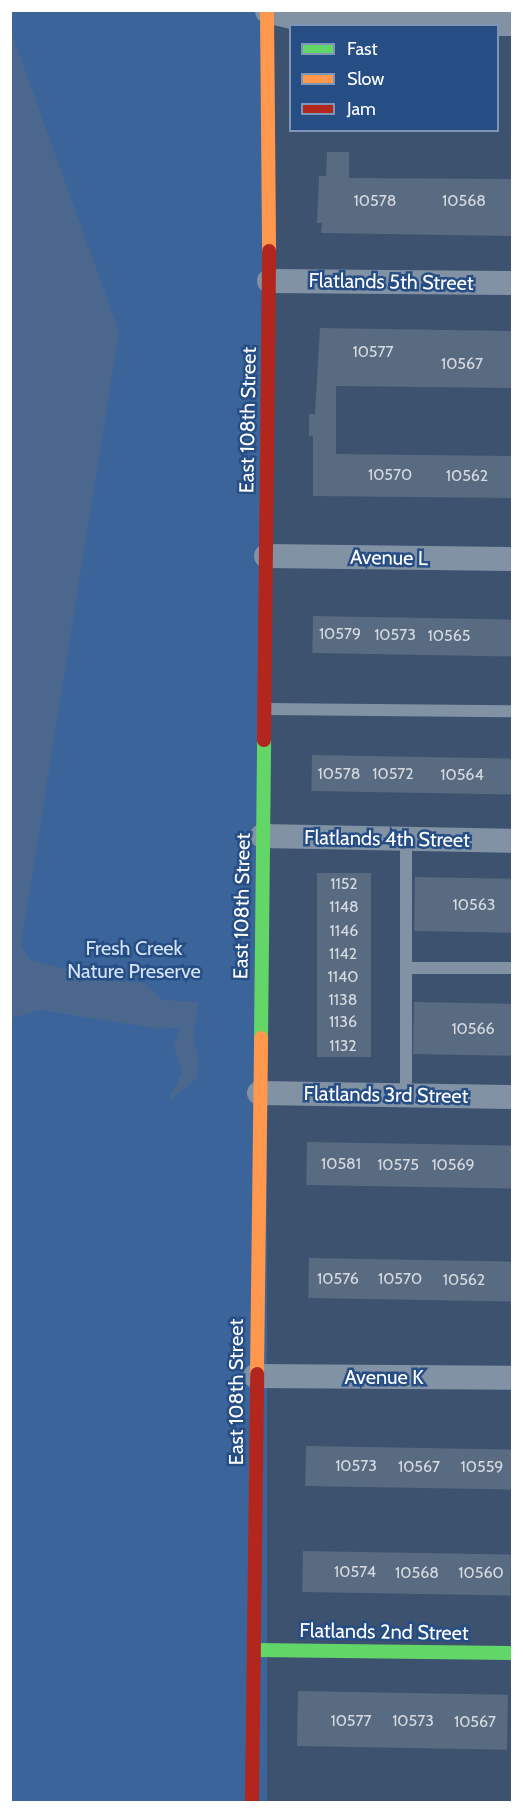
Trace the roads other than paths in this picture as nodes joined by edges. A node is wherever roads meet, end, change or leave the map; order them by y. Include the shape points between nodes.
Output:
1 (267, 10) edge
2 (513, 24) edge
3 (269, 281) junction
4 (513, 283) edge
5 (266, 556) junction
6 (513, 559) edge
7 (264, 709) junction
8 (513, 711) edge
9 (262, 836) junction
10 (406, 840) junction
11 (513, 841) edge
12 (406, 968) junction
13 (513, 968) edge
14 (259, 1093) junction
15 (406, 1095) junction
16 (513, 1096) edge
17 (255, 1376) junction
18 (513, 1378) edge
19 (255, 1650) junction
20 (513, 1653) edge
21 (252, 1803) edge

1 - 2 street via 316,23
1 - 3 street, East 108th Street
3 - 4 street, Flatlands 5th Street
3 - 5 street, East 108th Street
5 - 6 street, Avenue L
5 - 7 street, East 108th Street
7 - 8 lane
7 - 9 street, East 108th Street
9 - 10 street, Flatlands 4th Street
9 - 14 street, East 108th Street
10 - 11 street, Flatlands 4th Street
10 - 12 lane
12 - 13 lane
12 - 15 lane
14 - 15 street, Flatlands 3rd Street
14 - 17 street, East 108th Street
15 - 16 street, Flatlands 3rd Street
17 - 18 street, Avenue K
17 - 19 street, East 108th Street
19 - 20 street, Flatlands 2nd Street
19 - 21 street, East 108th Street

